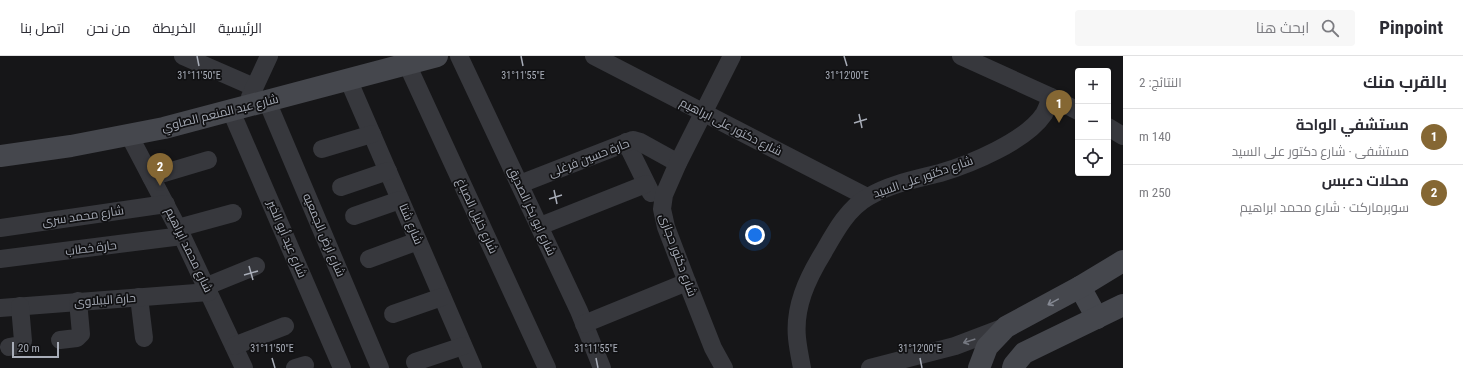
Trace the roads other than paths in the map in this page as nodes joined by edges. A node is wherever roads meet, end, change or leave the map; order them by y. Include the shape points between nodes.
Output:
1 (183, 56) edge
2 (269, 56) edge
3 (437, 56) edge
4 (459, 56) edge
5 (594, 56) edge
6 (732, 56) edge
7 (961, 56) edge
8 (407, 64) junction
9 (348, 79) junction
10 (260, 94) junction
11 (1051, 97) junction
12 (238, 109) junction
13 (1075, 109) edge
14 (703, 113) junction
15 (1111, 128) edge
16 (372, 134) junction
17 (129, 135) junction
18 (1123, 136) edge
19 (626, 142) junction
20 (322, 149) dead end
21 (0, 156) edge
22 (208, 160) dead end
23 (678, 163) junction
24 (388, 171) junction
25 (151, 177) junction
26 (520, 184) junction
27 (646, 184) junction
28 (341, 187) dead end
29 (867, 197) junction
30 (400, 200) junction
31 (166, 204) junction
32 (662, 209) junction
33 (233, 213) dead end
34 (354, 216) dead end
35 (540, 226) junction
36 (0, 228) edge
37 (180, 232) junction
38 (418, 241) junction
39 (0, 259) edge
40 (369, 259) dead end
41 (1123, 261) edge
42 (256, 266) dead end
43 (687, 282) junction
44 (1080, 287) junction
45 (208, 289) junction
46 (139, 297) junction
47 (442, 297) junction
48 (78, 301) junction
49 (1123, 305) edge
50 (20, 306) junction
51 (0, 308) edge
52 (393, 314) dead end
53 (1097, 318) junction
54 (584, 324) junction
55 (285, 326) dead end
56 (1006, 327) junction
57 (144, 338) dead end
58 (60, 340) dead end
59 (234, 346) junction
60 (463, 346) junction
61 (9, 347) dead end
62 (1018, 361) edge
63 (415, 362) dead end
64 (244, 368) edge
65 (342, 368) edge
66 (380, 368) edge
67 (473, 368) edge
68 (547, 368) edge
69 (602, 368) edge
70 (724, 368) edge
71 (802, 368) edge
72 (870, 368) edge
73 (979, 368) edge

1 - 10 street
2 - 10 street
3 - 8 street, شارع عبد المنعم الصاوي
4 - 26 street, شارع ابو بكر الصديق
5 - 14 street, شارع دكتور على ابراهيم
6 - 14 street, شارع دكتور حجازى
7 - 11 street
8 - 9 street, شارع عبد المنعم الصاوي
8 - 68 street, شارع خليل الصباغ
9 - 10 street, شارع عبد المنعم الصاوي
9 - 16 street, شارع شتا
10 - 12 street, شارع عبد المنعم الصاوي
10 - 66 street, شارع ارض الجمعيه
11 - 13 street
11 - 29 street, شارع دكتور على السيد via 1044,113 1032,127 1012,142 982,157 886,188
12 - 17 street, شارع عبد المنعم الصاوي
12 - 65 street, شارع عيد أبو الخير
14 - 23 street, شارع دكتور حجازى
14 - 29 street, شارع دكتور على ابراهيم
15 - 18 street
16 - 20 street
16 - 24 street, شارع شتا
17 - 21 street, شارع عبد المنعم الصاوي
17 - 25 street, شارع محمد ابراهيم
19 - 23 street, حارة حسين فرغلى via 640,142
19 - 26 street, حارة حسين فرغلى
19 - 27 street
22 - 25 street
23 - 32 street, شارع دكتور حجازى via 664,195
24 - 28 street
24 - 30 street, شارع شتا
25 - 31 street, شارع محمد ابراهيم
26 - 35 street, شارع ابو بكر الصديق
27 - 32 street
27 - 35 street
29 - 71 street, شارع دكتور على السيد via 841,224 806,283 797,319
30 - 34 street
30 - 38 street, شارع شتا
31 - 36 street, شارع محمد سرى
31 - 37 street, شارع محمد ابراهيم
32 - 43 street, شارع دكتور حجازى via 666,227
33 - 37 street, حارة خطاب
35 - 54 street, شارع ابو بكر الصديق
37 - 39 street, حارة خطاب
37 - 45 street, شارع محمد ابراهيم
38 - 40 street
38 - 47 street, شارع شتا
41 - 44 street
42 - 45 street, حارة الببلاوى
43 - 54 street
43 - 70 street, شارع دكتور حجازى via 713,348
44 - 53 street
44 -> 56 street
45 - 46 street, حارة الببلاوى
45 - 59 street, شارع محمد ابراهيم
46 - 48 street, حارة الببلاوى
46 - 57 street
47 - 52 street
47 - 60 street, شارع شتا
48 - 50 street, حارة الببلاوى
48 - 58 street via 80,336
49 - 53 street
50 - 51 street, حارة الببلاوى
50 - 61 street via 23,341 20,345
53 - 62 street
54 - 69 street, شارع ابو بكر الصديق
55 - 59 street
56 -> 72 street via 954,346
56 - 73 street via 987,347
59 - 64 street, شارع محمد ابراهيم
60 - 63 street
60 - 67 street, شارع شتا

